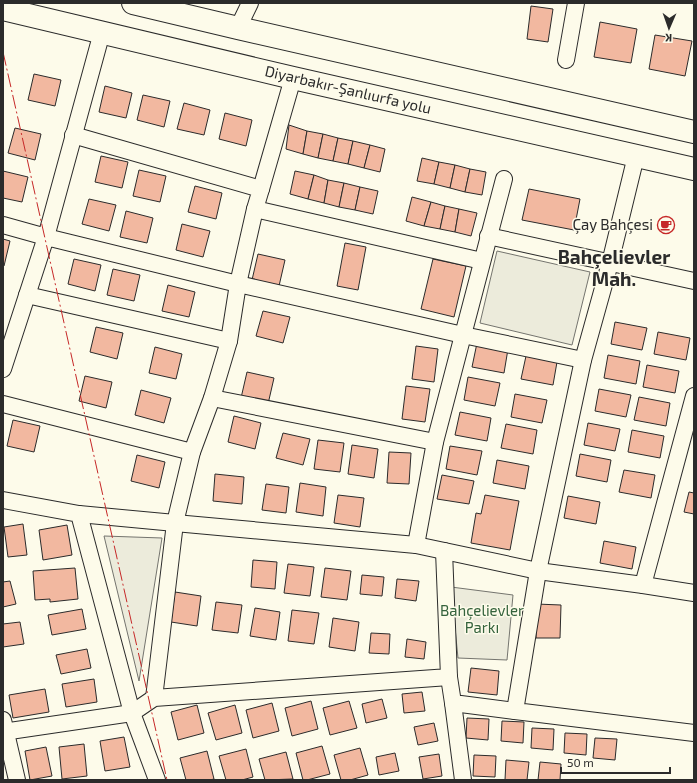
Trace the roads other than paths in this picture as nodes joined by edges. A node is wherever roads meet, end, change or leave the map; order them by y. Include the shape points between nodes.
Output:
1 (133, 3) edge
2 (250, 3) edge
3 (576, 3) edge
4 (3, 9) edge
5 (238, 28) junction
6 (102, 32) junction
7 (566, 60) dead end
8 (293, 78) junction
9 (694, 132) edge
10 (73, 135) junction
11 (636, 156) junction
12 (694, 169) edge
13 (504, 179) dead end
14 (260, 189) junction
15 (255, 209) junction
16 (3, 225) edge
17 (488, 236) junction
18 (46, 237) junction
19 (482, 261) junction
20 (610, 263) junction
21 (694, 281) edge
22 (238, 284) junction
23 (27, 295) junction
24 (463, 335) junction
25 (228, 341) junction
26 (583, 360) junction
27 (3, 369) edge
28 (694, 396) edge
29 (212, 398) junction
30 (3, 404) edge
31 (435, 442) junction
32 (192, 452) junction
33 (3, 500) edge
34 (79, 514) junction
35 (175, 524) junction
36 (416, 545) junction
37 (444, 551) junction
38 (538, 571) junction
39 (643, 585) junction
40 (694, 593) edge
41 (449, 677) junction
42 (154, 698) junction
43 (453, 703) junction
44 (515, 711) junction
45 (132, 714) junction
46 (4, 728) edge
47 (694, 733) edge
48 (17, 780) edge
49 (157, 780) edge
50 (462, 780) edge

1 - 5 highway
2 - 5 street
3 - 7 street
4 - 6 highway, Diyarbakır-Şanlıurfa yolu
5 - 9 highway
6 - 8 highway, Diyarbakır-Şanlıurfa yolu
6 - 10 street
8 - 11 highway, Diyarbakır-Şanlıurfa yolu
8 - 14 street
10 - 14 street
10 - 18 street
11 - 12 highway, Diyarbakır-Şanlıurfa yolu
11 - 20 street
13 - 17 street
14 - 15 street
15 - 19 street
15 - 22 street
16 - 18 street
17 - 19 street
17 - 20 street
18 - 22 street
18 - 23 street
19 - 24 street
20 - 21 street
20 - 26 street
22 - 24 street
22 - 25 street
23 - 25 street
23 - 27 street
24 - 26 street
24 - 31 street
25 - 29 street
26 - 38 street
28 - 39 street
29 - 31 street
29 - 32 street
30 - 32 street
31 - 36 street
32 - 35 street
33 - 34 street
34 - 35 street
34 - 45 street
35 - 36 street
35 - 42 street
36 - 37 street
37 - 38 street
37 - 41 street
38 - 39 street
38 - 44 street
39 - 40 street
41 - 42 street
41 - 43 street
42 - 45 street
43 - 44 street
43 - 50 street
44 - 47 street
45 - 46 street
45 - 49 street
46 - 48 street

